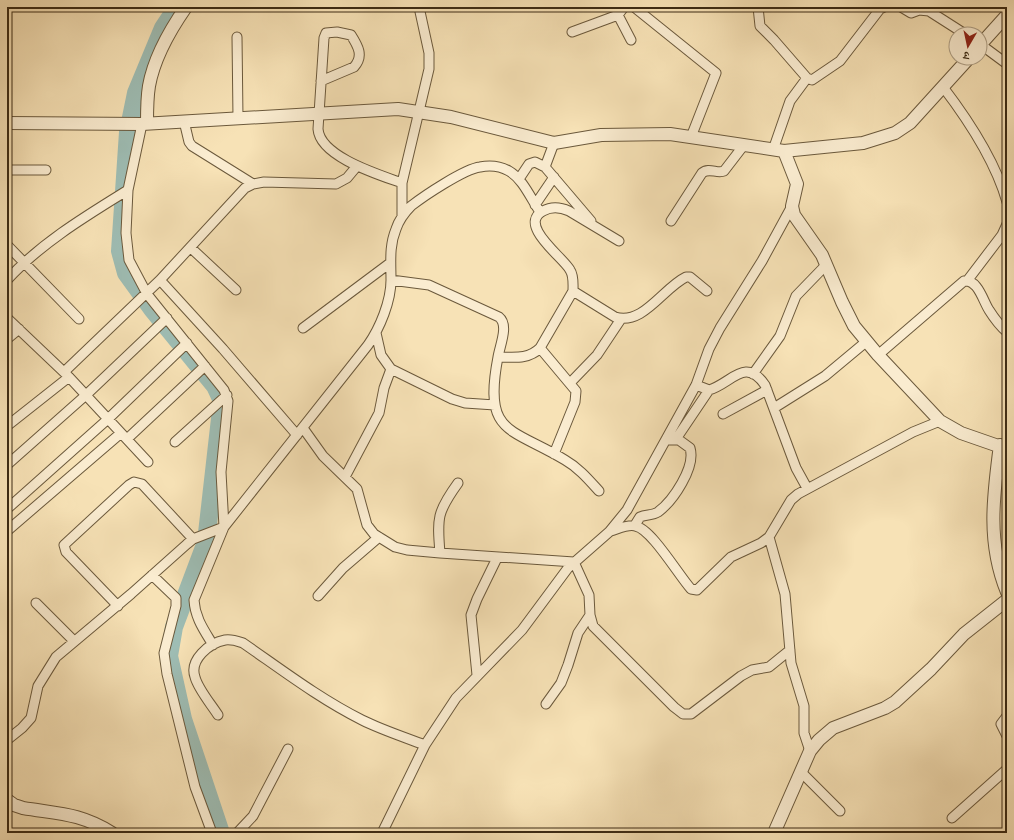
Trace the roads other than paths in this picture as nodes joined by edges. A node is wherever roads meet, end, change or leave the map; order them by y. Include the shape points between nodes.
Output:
1 (186, 7) edge
2 (419, 7) edge
3 (624, 7) edge
4 (634, 7) edge
5 (758, 7) edge
6 (901, 7) edge
7 (880, 8) edge
8 (618, 15) junction
9 (1007, 15) edge
10 (952, 26) edge
11 (572, 32) dead end
12 (988, 35) edge
13 (237, 37) dead end
14 (631, 40) dead end
15 (988, 50) edge
16 (1007, 64) edge
17 (962, 66) edge
18 (807, 78) junction
19 (321, 80) junction
20 (943, 87) junction
21 (420, 111) junction
22 (319, 114) junction
23 (238, 118) junction
24 (184, 121) junction
25 (7, 123) edge
26 (138, 124) junction
27 (691, 137) junction
28 (554, 143) junction
29 (744, 145) junction
30 (778, 151) junction
31 (357, 166) junction
32 (545, 167) junction
33 (7, 170) edge
34 (46, 170) dead end
35 (554, 177) junction
36 (519, 179) junction
37 (402, 183) junction
38 (252, 184) junction
39 (128, 190) junction
40 (1007, 202) edge
41 (792, 206) junction
42 (537, 209) junction
43 (577, 210) junction
44 (402, 216) junction
45 (671, 220) dead end
46 (1007, 224) edge
47 (619, 241) dead end
48 (7, 245) edge
49 (191, 248) junction
50 (23, 262) junction
51 (390, 263) junction
52 (826, 265) junction
53 (7, 280) edge
54 (160, 280) junction
55 (391, 280) junction
56 (967, 281) junction
57 (236, 290) dead end
58 (707, 290) dead end
59 (573, 291) junction
60 (147, 294) junction
61 (7, 318) edge
62 (167, 318) junction
63 (79, 319) dead end
64 (621, 319) junction
65 (303, 328) dead end
66 (18, 329) junction
67 (1007, 332) edge
68 (376, 333) junction
69 (7, 340) edge
70 (867, 341) junction
71 (187, 343) junction
72 (540, 348) junction
73 (878, 355) junction
74 (498, 357) junction
75 (205, 366) junction
76 (391, 369) junction
77 (66, 374) junction
78 (753, 374) junction
79 (570, 383) junction
80 (696, 385) junction
81 (709, 390) junction
82 (767, 390) junction
83 (86, 395) junction
84 (227, 395) junction
85 (495, 405) junction
86 (774, 408) junction
87 (722, 414) dead end
88 (108, 419) junction
89 (940, 421) junction
90 (7, 426) edge
91 (300, 431) junction
92 (124, 436) junction
93 (676, 439) junction
94 (667, 440) junction
95 (175, 442) dead end
96 (1004, 447) edge
97 (554, 454) junction
98 (148, 462) dead end
99 (7, 465) edge
100 (345, 477) junction
101 (458, 483) dead end
102 (807, 488) junction
103 (599, 491) dead end
104 (7, 509) edge
105 (635, 525) junction
106 (224, 527) junction
107 (7, 531) edge
108 (609, 532) junction
109 (197, 537) junction
110 (379, 537) junction
111 (769, 537) junction
112 (440, 553) junction
113 (497, 558) junction
114 (574, 562) junction
115 (152, 575) junction
116 (1007, 592) edge
117 (318, 596) dead end
118 (1007, 600) edge
119 (36, 603) dead end
120 (118, 606) junction
121 (590, 615) junction
122 (74, 641) junction
123 (213, 645) junction
124 (790, 650) junction
125 (477, 675) junction
126 (546, 704) dead end
127 (218, 715) dead end
128 (1007, 716) edge
129 (1007, 736) edge
130 (7, 740) edge
131 (425, 745) junction
132 (288, 749) dead end
133 (810, 751) junction
134 (1007, 769) edge
135 (801, 772) junction
136 (7, 800) edge
137 (840, 811) dead end
138 (952, 818) dead end
139 (239, 832) edge
140 (112, 833) edge
141 (212, 833) edge
142 (382, 833) edge
143 (774, 833) edge

1 - 26 street via 169,34 151,76 148,97
2 - 21 street via 429,53 429,69
3 - 8 street
4 - 27 street via 716,73
5 - 18 street via 760,26
6 - 10 street via 911,13 919,10 929,11
7 - 18 street via 840,61 816,79
8 - 11 street
8 - 14 street
9 - 12 street
13 - 23 street
15 - 16 street
17 - 20 street
18 - 30 street via 790,101
19 - 19 street via 326,33 337,32 351,36 360,52 358,62
19 - 22 street
20 - 30 street via 910,123 895,133 864,143
20 - 40 street via 965,116 982,146
21 - 22 street via 386,109
21 - 28 street
21 - 37 street
22 - 23 street
22 - 31 street via 319,136 323,142
23 - 24 street
24 - 26 street
24 - 38 street via 192,146
25 - 26 street
26 - 39 street
27 - 28 street via 626,133
27 - 29 street
28 - 32 street
29 - 30 street
29 - 45 street via 724,171 708,170 702,173
30 - 41 street via 796,184
31 - 37 street
31 - 38 street via 347,178 336,184
32 - 35 street
32 - 36 street via 535,162 529,164
33 - 34 street
35 - 42 street
35 - 43 street
36 - 42 street
36 - 44 street via 502,168 479,167 468,171 411,206
37 - 44 street
38 - 49 street via 245,188
39 - 50 street
39 - 60 street via 127,247 135,274
41 - 52 street via 794,215
41 - 80 street via 762,261 720,328 706,355
42 - 43 street via 560,207
42 - 59 street via 538,234 571,271
43 - 47 street via 595,226
44 - 51 street via 391,244
46 - 56 street via 1002,235
48 - 50 street
49 - 54 street
49 - 57 street
50 - 53 street
50 - 63 street
51 - 55 street
51 - 65 street
52 - 70 street via 848,314
52 - 78 street via 796,296 780,336
54 - 60 street
54 - 91 street
55 - 68 street via 385,309
55 - 74 street via 429,285 499,317 503,320 504,326
56 - 67 street via 975,286
56 - 73 street via 960,284
58 - 64 street via 686,277 635,316
59 - 64 street
59 - 72 street
60 - 62 street
60 - 77 street
61 - 66 street
62 - 71 street
62 - 83 street
64 - 79 street via 597,355
66 - 69 street
66 - 77 street
68 - 76 street via 381,355
68 - 91 street
70 - 73 street
70 - 86 street via 825,376
71 - 75 street
71 - 88 street
72 - 74 street via 528,356
72 - 79 street
73 - 89 street
74 - 85 street via 494,376
75 - 84 street
75 - 92 street
76 - 85 street via 452,399 465,403
76 - 100 street via 379,413
77 - 83 street
77 - 90 street
78 - 81 street via 734,374
78 - 82 street via 760,377
79 - 97 street via 576,392 575,402
80 - 81 street
80 - 94 street
81 - 93 street
82 - 86 street
82 - 87 street
83 - 88 street
83 - 99 street
84 - 95 street
84 - 106 street via 228,408 220,472
85 - 97 street via 506,428
86 - 102 street via 796,468
88 - 92 street
88 - 104 street
89 - 96 street via 961,433
89 - 102 street via 913,432 823,482
91 - 100 street
91 - 106 street
92 - 98 street
92 - 107 street
93 - 94 street
93 - 105 street via 687,444 691,451 688,468 681,484 659,511 640,517
94 - 108 street via 627,510
96 - 116 street via 993,503 993,536
97 - 103 street via 574,466
100 - 110 street via 357,489 368,525
101 - 112 street via 440,510
102 - 111 street via 791,500
105 - 108 street
105 - 111 street via 647,533 694,591 731,557
106 - 109 street
106 - 123 street via 194,600 198,621
108 - 114 street
109 - 115 street
109 - 120 street via 142,484 134,482 128,485 64,545 66,552
110 - 112 street via 395,547
110 - 117 street via 343,568
111 - 124 street via 785,594
112 - 113 street
113 - 114 street
113 - 125 street via 476,599 471,615
114 - 121 street via 589,595
114 - 125 street via 522,630
115 - 120 street
115 - 141 street via 176,598 164,653 167,674 195,787
118 - 133 street via 964,634 895,702 833,728
119 - 122 street
120 - 122 street
121 - 124 street via 593,626 683,714 691,714 741,676 752,670 769,667
121 - 126 street via 578,633 561,683
122 - 130 street via 56,657 42,677 31,718
123 - 127 street via 199,656 194,667 195,678
123 - 131 street via 224,640 243,643 295,680 347,712
124 - 133 street via 794,677 804,706 804,733
125 - 131 street via 446,711
128 - 129 street via 1001,724
131 - 142 street
132 - 139 street via 253,816
133 - 135 street
134 - 138 street
135 - 137 street
135 - 143 street
136 - 140 street via 23,808 82,817

